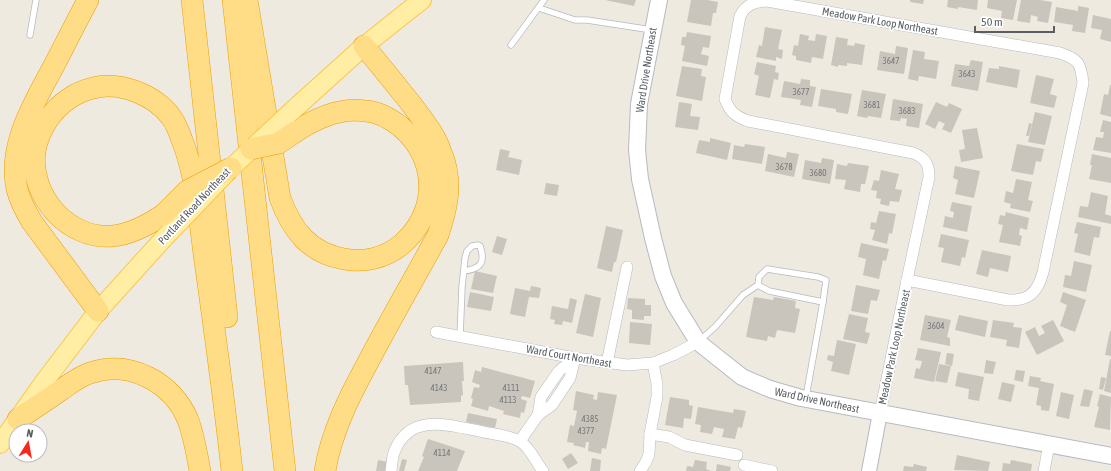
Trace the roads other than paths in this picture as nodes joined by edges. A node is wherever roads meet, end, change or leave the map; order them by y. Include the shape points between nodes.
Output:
1 (36, 0) edge
2 (88, 0) edge
3 (192, 0) edge
4 (233, 0) edge
5 (247, 0) edge
6 (422, 0) edge
7 (544, 0) edge
8 (659, 0) edge
9 (538, 8) junction
10 (653, 30) junction
11 (30, 35) dead end
12 (511, 45) dead end
13 (364, 46) junction
14 (251, 149) junction
15 (231, 168) junction
16 (627, 267) dead end
17 (464, 271) junction
18 (908, 280) junction
19 (758, 285) junction
20 (823, 302) junction
21 (98, 311) junction
22 (436, 332) dead end
23 (460, 336) junction
24 (698, 342) junction
25 (575, 358) junction
26 (607, 363) junction
27 (653, 363) junction
28 (806, 399) junction
29 (880, 413) junction
30 (18, 419) junction
31 (650, 434) junction
32 (520, 441) junction
33 (0, 444) edge
34 (1049, 444) junction
35 (737, 455) dead end
36 (1111, 456) edge
37 (744, 465) dead end
38 (200, 471) edge
39 (232, 471) edge
40 (244, 471) edge
41 (285, 471) edge
42 (325, 471) edge
43 (391, 471) edge
44 (543, 471) edge
45 (640, 471) edge
46 (772, 471) edge
47 (868, 471) edge
48 (1044, 471) edge

1 - 11 lane
2 - 21 highway via 30,111 21,134 16,166 17,188 25,210
3 - 40 highway
4 - 41 highway
5 - 14 highway, bridge via 278,191 285,212 295,229 313,247 322,252 349,260 363,260 384,255 408,239 418,227 428,203 428,168 422,150 411,135 378,113 366,110 340,112 306,125 279,143
6 - 13 main road, Portland Road Northeast
7 - 9 lane
8 - 10 main road, Ward Drive Northeast
9 - 10 lane via 575,20
9 - 12 lane
10 - 24 main road, Ward Drive Northeast via 639,104 637,150 640,179 663,276 674,303
13 - 14 main road, Portland Road Northeast, bridge
13 - 42 highway via 396,84 434,137 442,152 448,188 438,235 352,392 337,427
14 - 15 main road, Portland Road Northeast, bridge
15 - 21 main road, Portland Road Northeast, bridge
15 - 39 highway, bridge via 187,191 163,214 144,226 131,232 105,236 82,232 52,210 41,192 35,170 35,152 41,130 55,110 71,97 93,88 111,86 130,89 160,105 171,117 192,171 221,372
16 - 26 street
17 - 17 lane via 467,251 472,246 480,246 483,255 480,264 475,269
17 - 23 lane
18 - 18 street, Meadow Park Loop Northeast via 1018,301 1028,297 1035,290 1043,272 1084,83 1079,63 1072,57 1060,53 767,1 749,5 740,16 725,99 732,113 748,121 913,153 922,157 929,168
18 - 29 street, Meadow Park Loop Northeast
19 - 20 lane via 769,291
19 - 20 lane via 759,277 767,269 818,277 826,280
19 - 24 lane via 743,295
20 - 28 lane
21 - 30 main road, Portland Road Northeast
22 - 23 street, Ward Court Northeast
23 - 25 street, Ward Court Northeast
24 - 27 street, Ward Court Northeast via 674,356
24 - 28 main road, Ward Drive Northeast via 742,377 770,389
25 - 26 street, Ward Court Northeast
25 - 32 street via 559,371 541,397 538,415
26 - 27 street, Ward Court Northeast
27 - 31 street via 657,391
28 - 29 main road, Ward Drive Northeast
29 - 34 main road, Ward Drive Northeast
29 - 47 street
30 - 33 main road, Portland Road Northeast
30 - 38 highway via 90,373 106,369 137,372 167,389 180,406 188,420
31 - 35 street via 668,437 685,445
31 - 45 street via 649,454
32 - 43 street via 451,426 421,425 410,430 401,440 395,451
32 - 44 street
34 - 36 main road, Ward Drive Northeast
34 - 48 street
37 - 46 street

